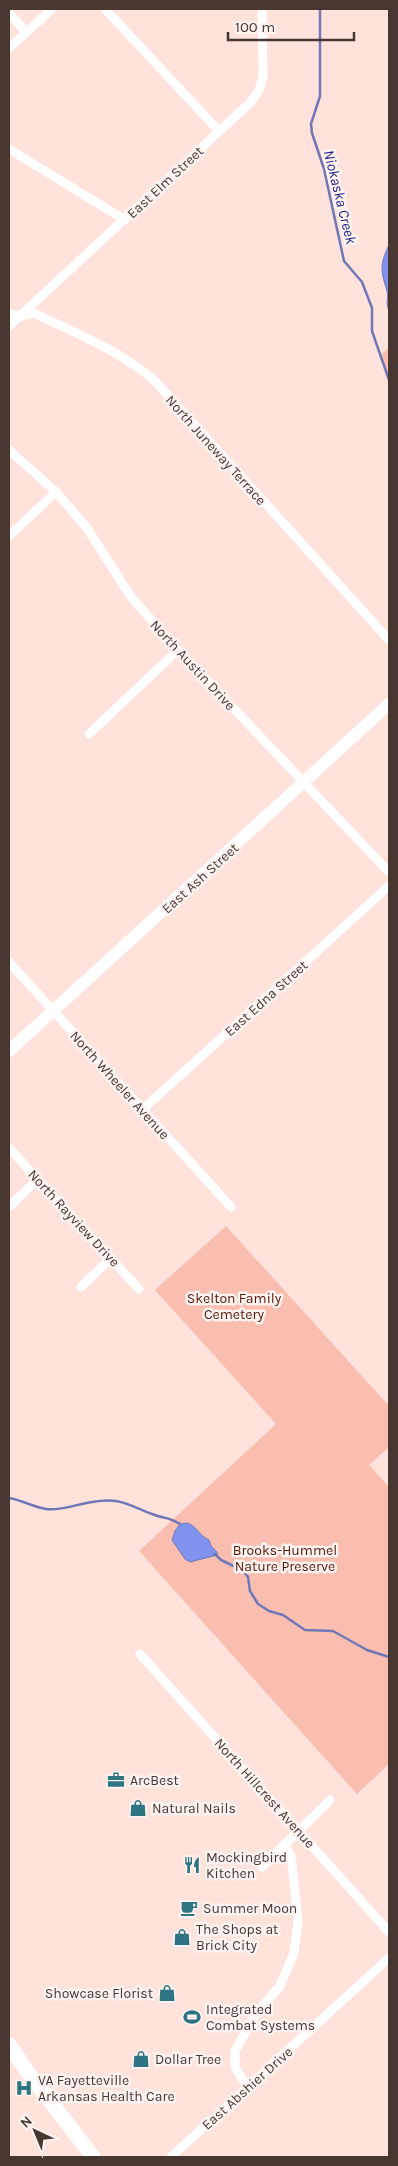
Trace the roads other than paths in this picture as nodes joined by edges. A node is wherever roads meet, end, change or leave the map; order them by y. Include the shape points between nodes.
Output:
1 (52, 9) edge
2 (105, 9) edge
3 (262, 9) edge
4 (9, 13) edge
5 (26, 32) junction
6 (9, 48) edge
7 (219, 131) junction
8 (9, 149) edge
9 (125, 220) junction
10 (9, 312) edge
11 (19, 317) junction
12 (9, 326) edge
13 (9, 450) edge
14 (56, 492) junction
15 (9, 536) edge
16 (389, 640) edge
17 (178, 650) junction
18 (389, 704) edge
19 (89, 734) dead end
20 (305, 783) junction
21 (389, 872) edge
22 (389, 886) edge
23 (9, 962) edge
24 (53, 1011) junction
25 (9, 1051) edge
26 (142, 1110) junction
27 (9, 1148) edge
28 (38, 1179) junction
29 (9, 1207) edge
30 (231, 1207) dead end
31 (111, 1258) junction
32 (81, 1287) dead end
33 (139, 1289) dead end
34 (140, 1654) dead end
35 (330, 1800) dead end
36 (299, 1831) junction
37 (284, 1845) junction
38 (262, 1867) dead end
39 (389, 1932) edge
40 (389, 1958) edge
41 (9, 2045) edge
42 (247, 2087) junction
43 (93, 2157) edge
44 (170, 2157) edge

1 - 5 street
2 - 7 street
3 - 7 street, East Elm Street via 263,77 251,102
4 - 5 street
5 - 6 street
7 - 9 street, East Elm Street
8 - 9 street
9 - 11 street, East Elm Street
10 - 11 street, North Juneway Terrace
11 - 12 street, East Elm Street
11 - 16 street, North Juneway Terrace via 34,313 124,357 154,380
13 - 14 street, North Austin Drive
14 - 15 street
14 - 17 street, North Austin Drive via 87,528 131,597
17 - 19 street
17 - 20 street, North Austin Drive
18 - 20 street, East Ash Street
20 - 21 street, North Austin Drive
20 - 24 street, East Ash Street
22 - 26 street, East Edna Street
23 - 24 street, North Wheeler Avenue
24 - 25 street, East Ash Street
24 - 26 street, North Wheeler Avenue
26 - 30 street, North Wheeler Avenue
27 - 28 street, North Rayview Drive
28 - 29 street
28 - 31 street, North Rayview Drive
31 - 32 street
31 - 33 street, North Rayview Drive
34 - 36 street, North Hillcrest Avenue
35 - 36 street
36 - 37 street
36 - 39 street, North Hillcrest Avenue
37 - 38 street
37 - 42 street via 291,1856 298,1921 294,1953 280,1986 255,2015 235,2051 235,2067
40 - 42 street, East Abshier Drive
41 - 43 main road
42 - 44 street, East Abshier Drive

